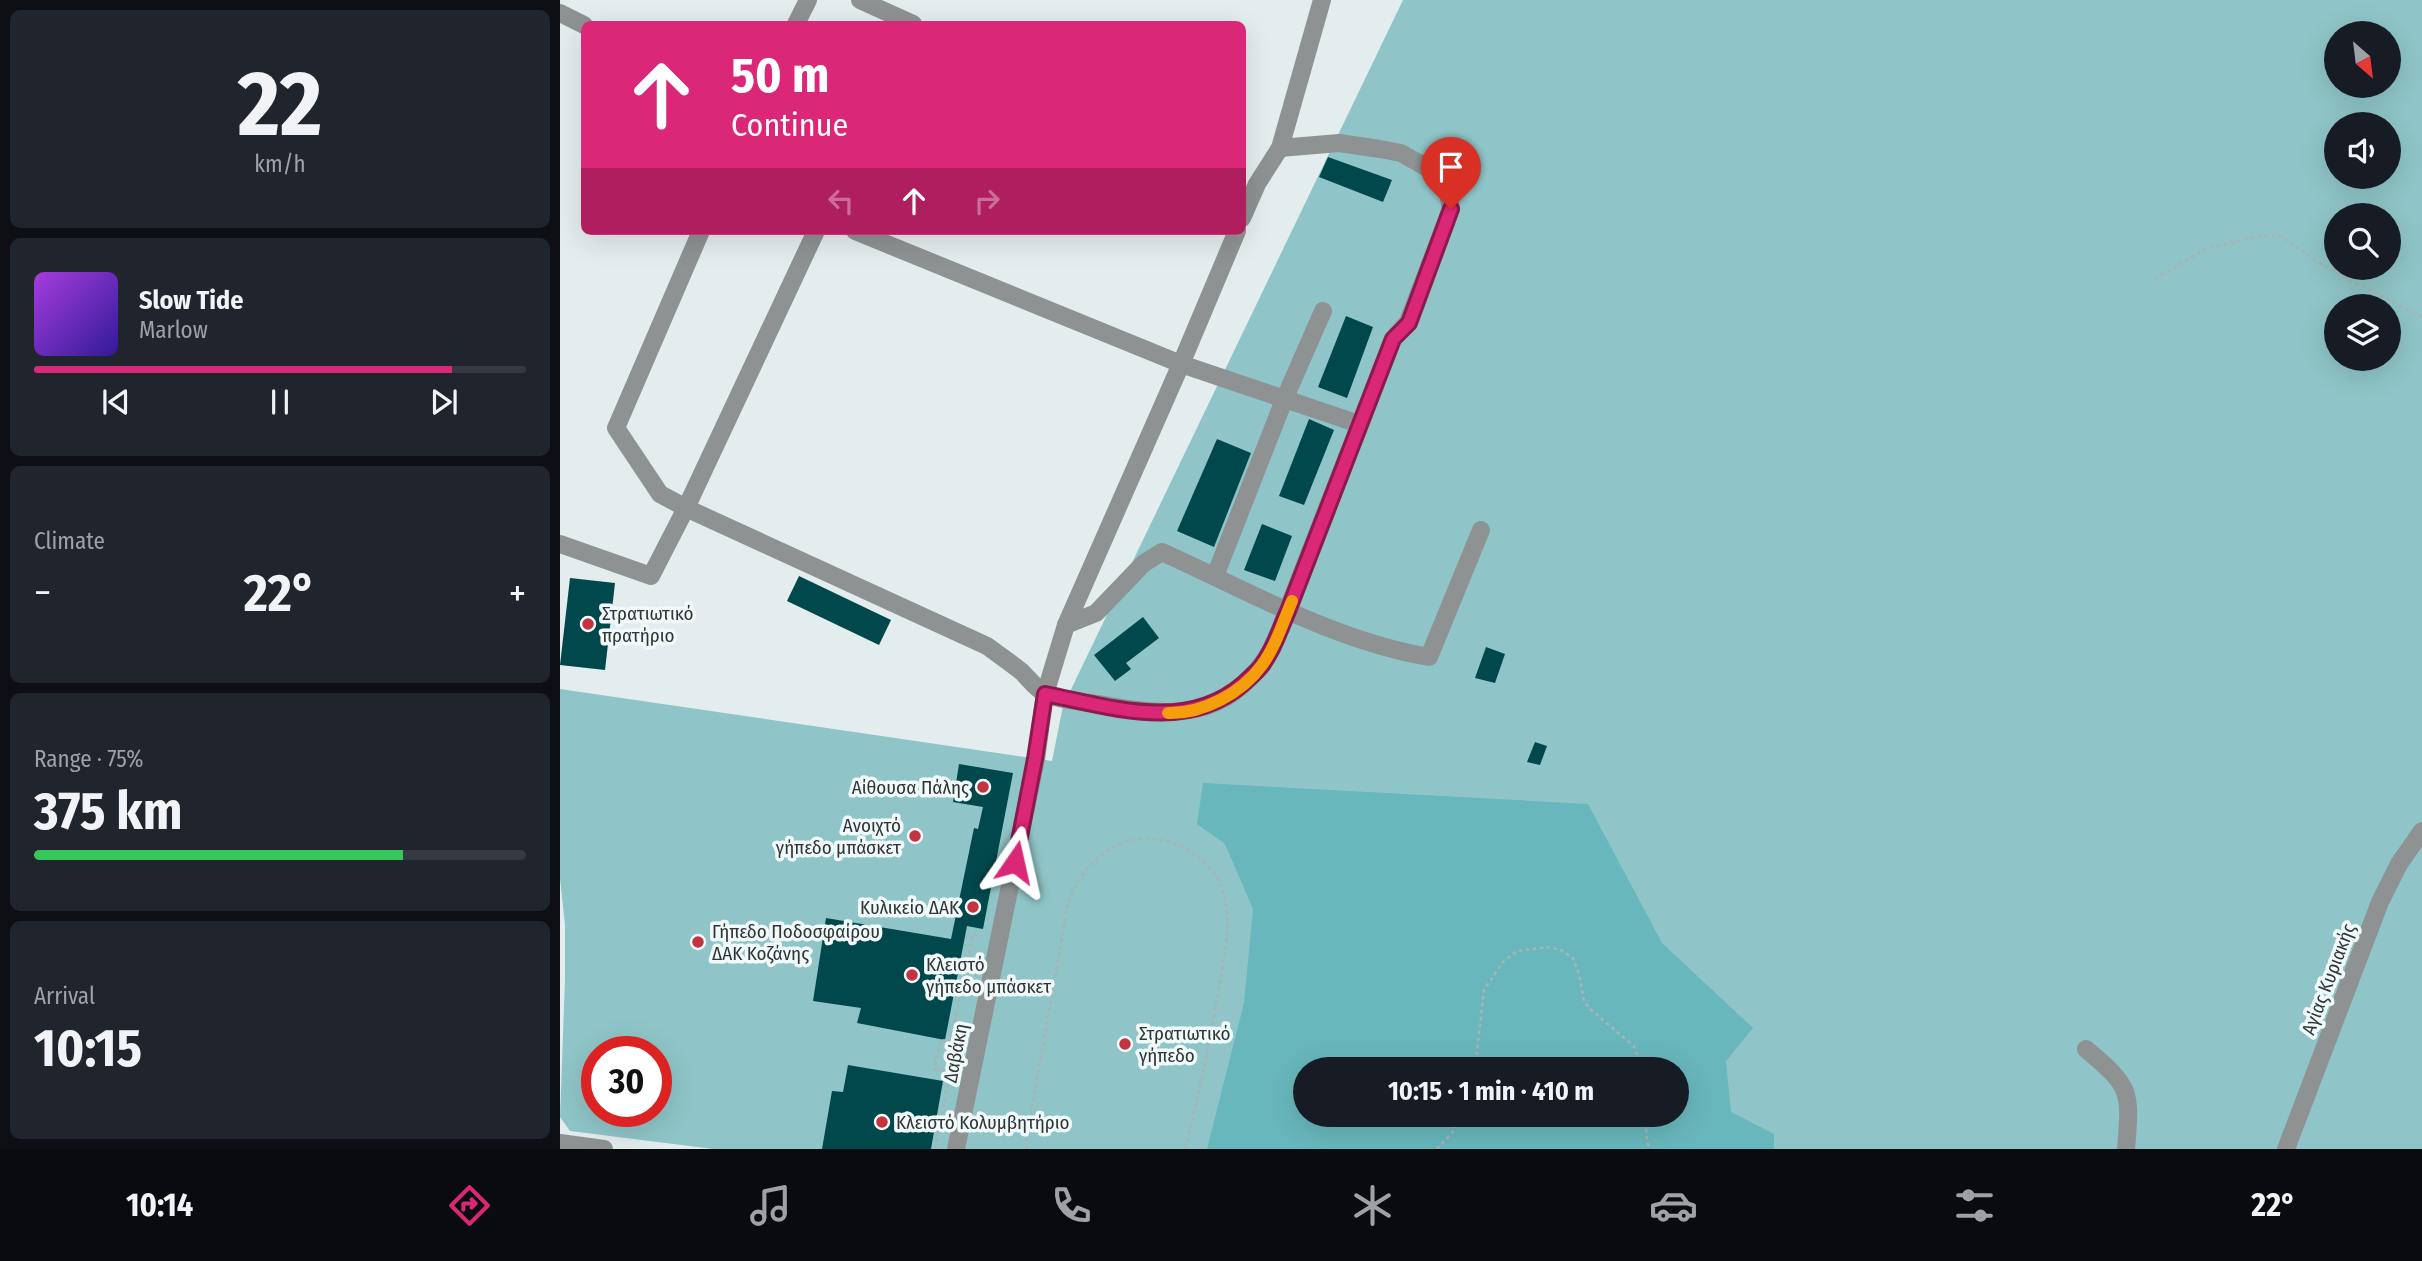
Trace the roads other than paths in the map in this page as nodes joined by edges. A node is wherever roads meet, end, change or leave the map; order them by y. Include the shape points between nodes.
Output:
1 (808, 0) edge
2 (860, 0) edge
3 (1322, 0) edge
4 (560, 13) edge
5 (798, 21) edge
6 (906, 21) edge
7 (581, 24) edge
8 (1280, 148) junction
9 (1250, 180) edge
10 (1246, 199) edge
11 (699, 235) edge
12 (814, 235) edge
13 (865, 235) edge
14 (1235, 235) edge
15 (1323, 311) dead end
16 (1181, 364) junction
17 (1284, 400) junction
18 (1359, 424) junction
19 (686, 508) junction
20 (1481, 530) dead end
21 (560, 544) edge
22 (1215, 576) junction
23 (1288, 611) junction
24 (1066, 625) junction
25 (1045, 694) junction
26 (2422, 831) edge
27 (2086, 1049) dead end
28 (560, 1143) edge
29 (604, 1149) edge
30 (956, 1149) edge
31 (2126, 1149) edge
32 (2286, 1149) edge

1 - 5 street
2 - 6 street
3 - 8 street
4 - 7 street
8 - 9 street
8 - 18 street via 1339,143 1380,149 1401,153 1446,178 1451,209 1409,323 1393,339
9 - 10 street
11 - 19 street via 616,428 660,494
12 - 19 street
13 - 16 street
14 - 16 street, Δαβάκη
15 - 17 street
16 - 17 street
16 - 24 street, Δαβάκη
17 - 18 street
17 - 22 street
18 - 23 street
19 - 21 street via 651,576
19 - 25 street via 987,646
20 - 23 street via 1429,657 1391,650
22 - 23 street
22 - 24 street via 1162,552 1144,563 1096,613
23 - 25 street via 1261,667 1226,698 1202,707 1151,713
24 - 25 street, Δαβάκη
25 - 30 street, Δαβάκη
26 - 32 street, Αγίας Κυριακής via 2380,902
27 - 31 street via 2114,1072 2125,1090
28 - 29 street

